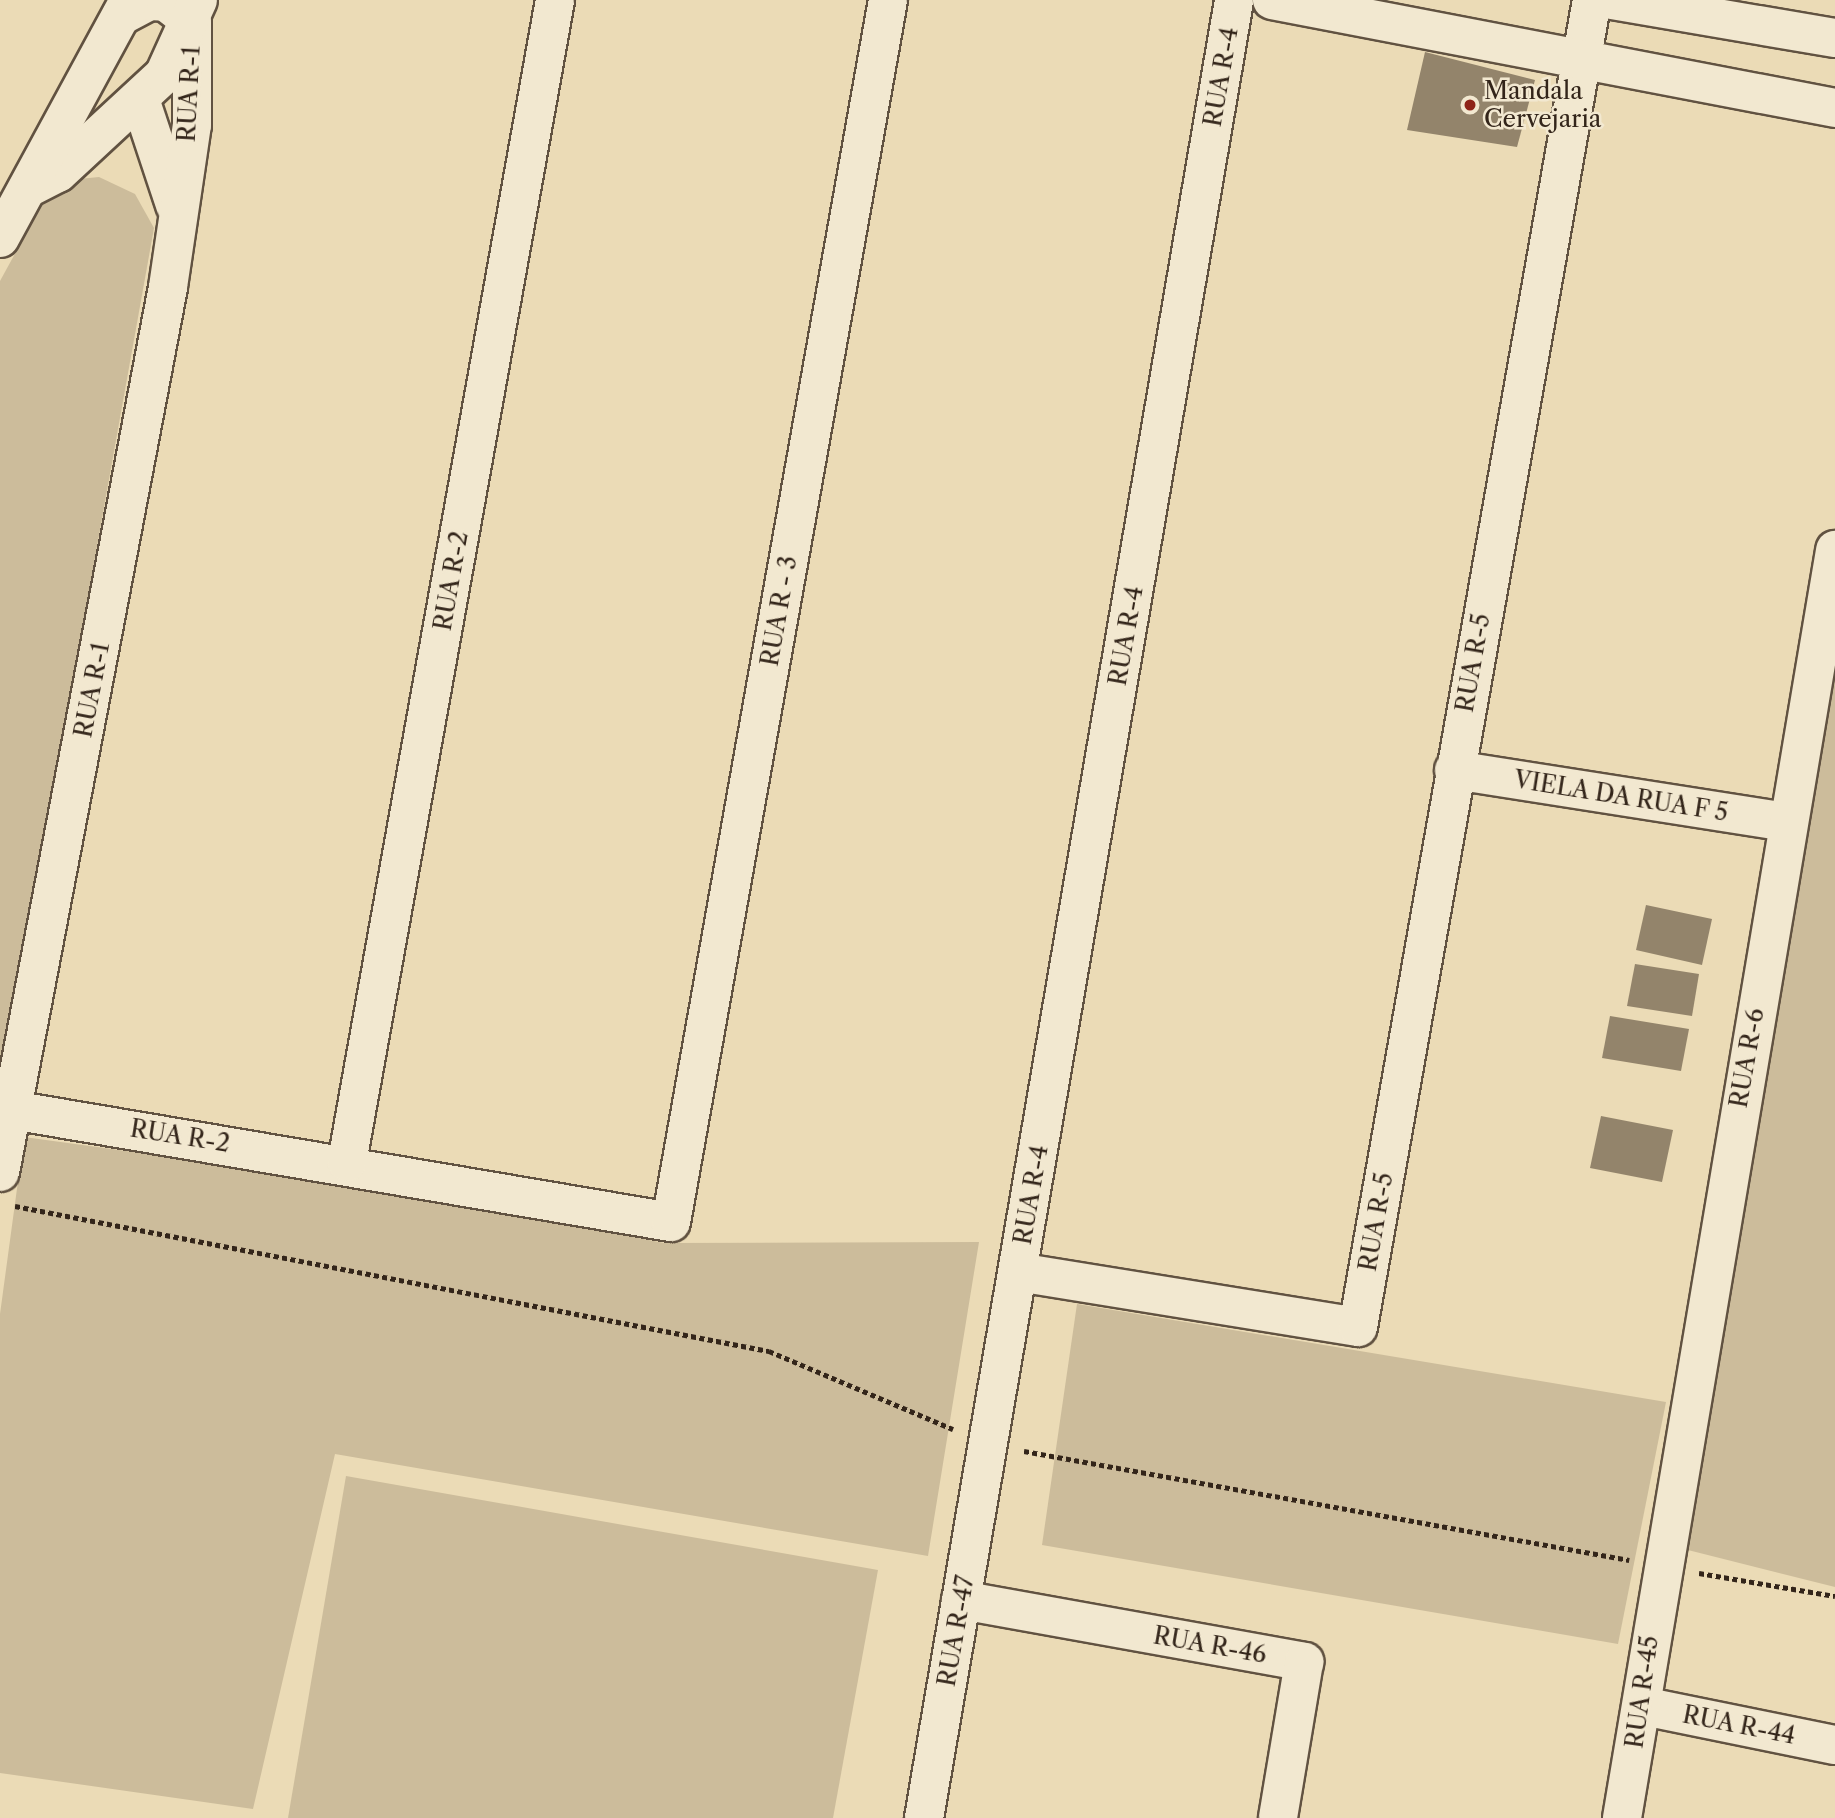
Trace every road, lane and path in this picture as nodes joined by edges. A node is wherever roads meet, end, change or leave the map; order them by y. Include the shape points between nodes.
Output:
1 (555, 0) edge
2 (888, 0) edge
3 (1234, 0) edge
4 (1272, 0) edge
5 (1591, 0) edge
6 (1612, 0) edge
7 (195, 11) edge
8 (119, 19) edge
9 (1835, 38) edge
10 (1581, 60) junction
11 (140, 99) junction
12 (1835, 108) edge
13 (27, 188) junction
14 (176, 207) junction
15 (0, 239) edge
16 (1835, 550) edge
17 (1454, 770) junction
18 (1787, 822) junction
19 (12, 1110) junction
20 (347, 1162) junction
21 (0, 1172) edge
22 (0, 1203) edge
23 (671, 1222) joint
24 (1018, 1272) junction
25 (1358, 1327) joint
26 (987, 1444) junction
27 (1661, 1566) junction
28 (1835, 1596) edge
29 (961, 1600) junction
30 (1643, 1706) junction
31 (1835, 1745) edge
32 (924, 1818) edge
33 (1278, 1818) edge
34 (1622, 1818) edge

1 - 20 street, RUA R-2
2 - 23 street, RUA R - 3
3 - 24 street, RUA R-4
4 - 10 street
5 - 10 street, RUA R-5
6 - 9 street
7 - 8 street via 149,1
7 - 11 street via 176,57
7 - 14 street, RUA R-1 via 192,125
8 - 11 street, RUA R-1 via 114,60
8 - 13 street
10 - 12 street
10 - 17 street, RUA R-5
11 - 13 street via 58,173
11 - 14 street, RUA R-1
13 - 15 street
14 - 19 street, RUA R-1 via 165,301
16 - 18 street, RUA R-6
17 - 18 street, VIELA DA RUA F 5
17 - 25 street, RUA R-5
18 - 27 street, RUA R-6
19 - 20 street, RUA R-2
19 - 21 street, RUA R-1
20 - 23 street, RUA R-2
22 - 26 path via 769,1351
24 - 25 street, RUA R-4
24 - 26 street, RUA R-4
26 - 27 path
26 - 29 street, RUA R-47
27 - 28 path
27 - 30 street, RUA R-45
29 - 32 street, RUA R-47
29 - 33 street, RUA R-46 via 1304,1662
30 - 31 street, RUA R-44
30 - 34 street, RUA R-45

